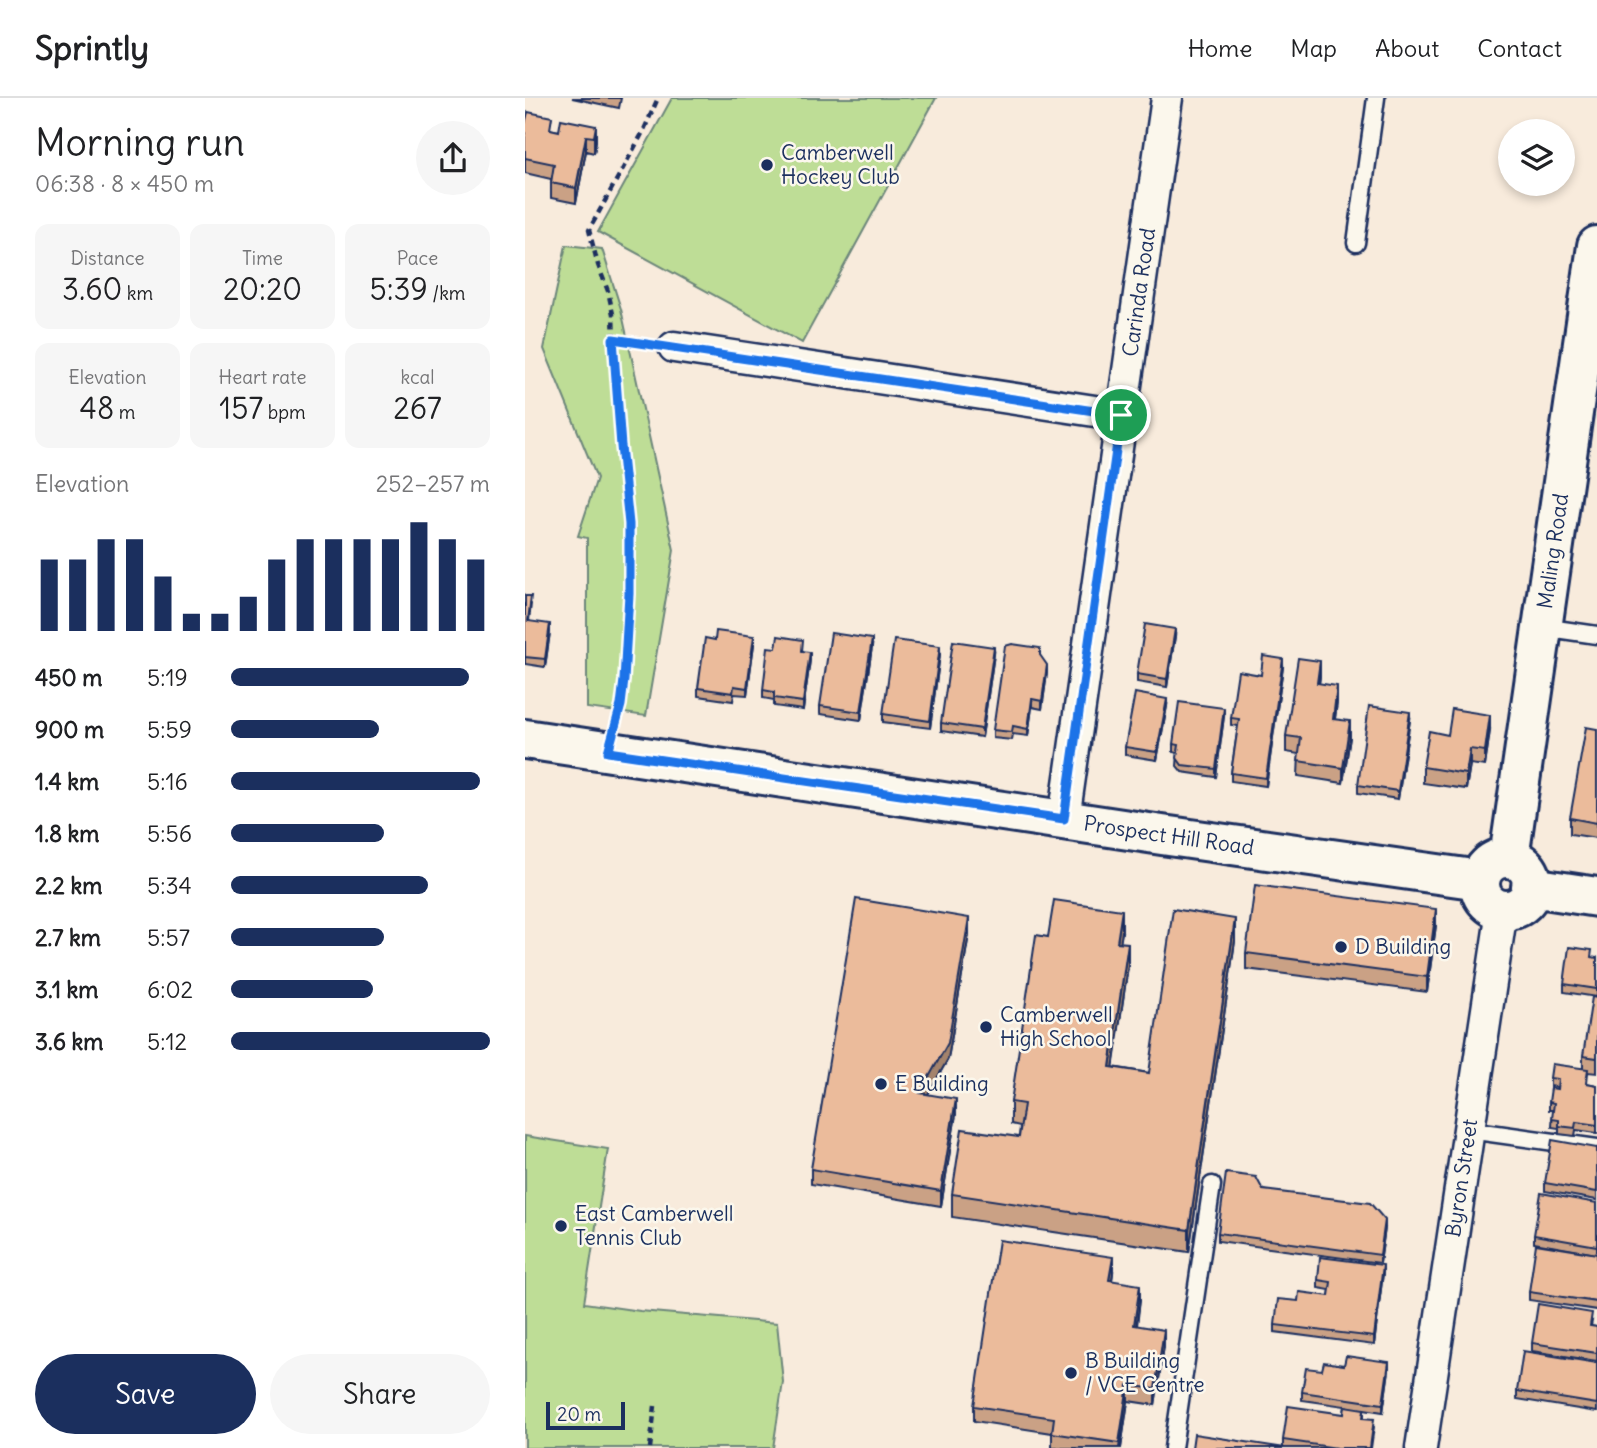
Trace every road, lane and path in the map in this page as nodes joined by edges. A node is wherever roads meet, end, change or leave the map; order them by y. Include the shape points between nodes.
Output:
1 (658, 98) edge
2 (1167, 98) edge
3 (1376, 98) edge
4 (1356, 243) dead end
5 (1597, 246) edge
6 (613, 339) junction
7 (674, 347) joint
8 (1121, 415) junction
9 (1542, 627) junction
10 (1597, 635) edge
11 (525, 739) edge
12 (608, 752) junction
13 (1064, 819) junction
14 (1506, 883) junction
15 (1597, 897) edge
16 (1469, 1130) junction
17 (1597, 1148) edge
18 (1212, 1185) dead end
19 (655, 1406) dead end
20 (650, 1448) edge
21 (1173, 1448) edge
22 (1421, 1448) edge

1 - 6 path via 589,230 608,290
2 - 8 street, Carinda Road
3 - 4 lane
5 - 9 street, Maling Road
6 - 7 path
6 - 12 path via 629,524 629,594 621,705
7 - 8 street
8 - 13 street, Carinda Road
9 - 10 lane
9 - 14 street, Maling Road
11 - 12 street, Prospect Hill Road
12 - 13 street, Prospect Hill Road
13 - 14 street, Prospect Hill Road
14 - 15 street, Prospect Hill Road
14 - 16 street, Byron Street
16 - 17 lane
16 - 22 street, Byron Street
18 - 21 lane
19 - 20 path

